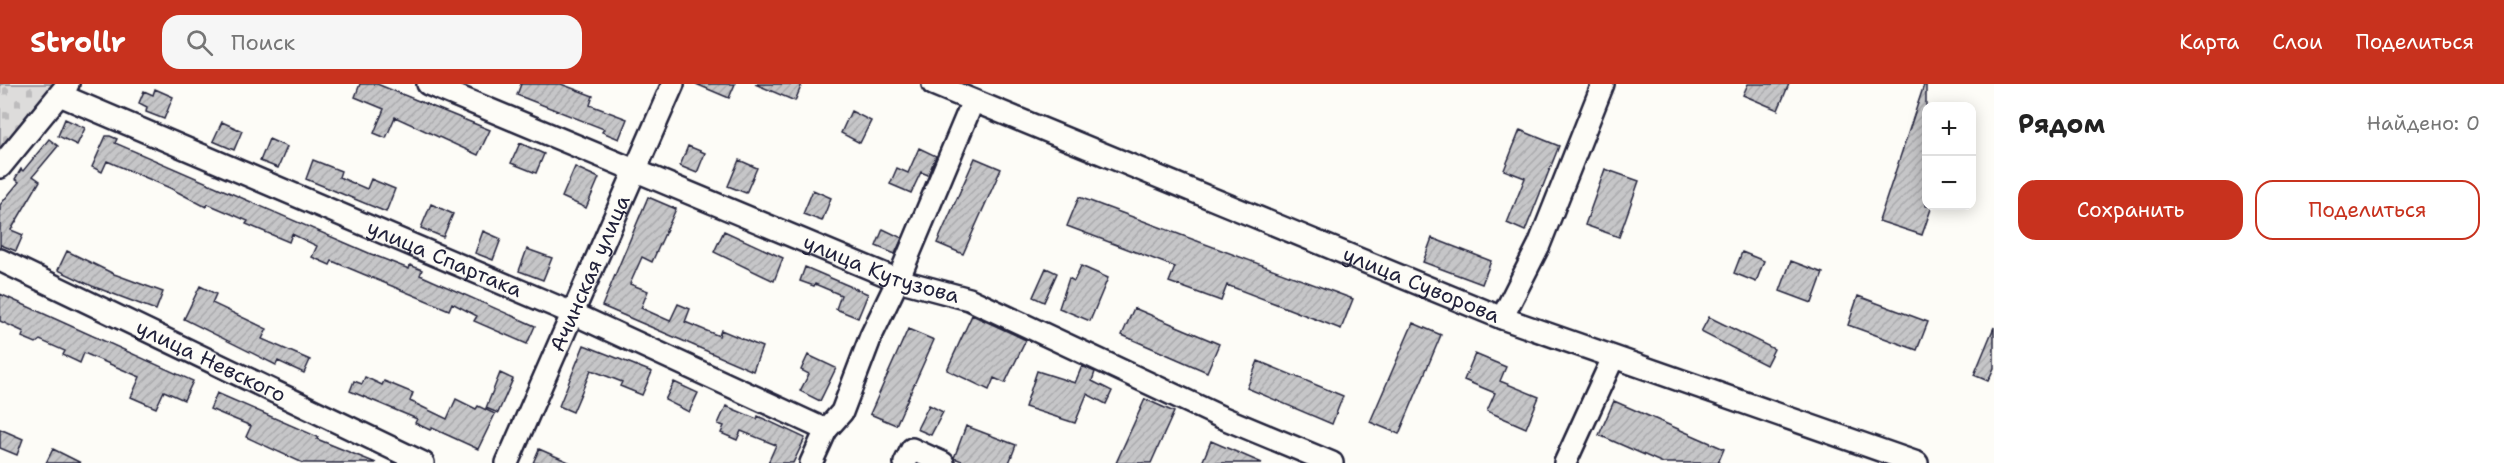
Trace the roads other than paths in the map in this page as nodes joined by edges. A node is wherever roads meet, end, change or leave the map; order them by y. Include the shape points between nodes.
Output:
1 (428, 84) edge
2 (673, 84) edge
3 (933, 84) edge
4 (1603, 84) edge
5 (64, 89) edge
6 (973, 101) junction
7 (0, 167) edge
8 (635, 171) junction
9 (0, 260) edge
10 (898, 280) junction
11 (572, 313) junction
12 (1502, 318) junction
13 (1613, 358) junction
14 (826, 430) junction
15 (423, 463) edge
16 (507, 463) edge
17 (811, 463) edge
18 (905, 463) edge
19 (943, 463) edge
20 (1332, 463) edge
21 (1565, 463) edge
22 (1917, 463) edge

1 - 8 street, улица Кутузова
2 - 8 street, Ачинская улица
3 - 6 street, улица Суворова
4 - 12 street via 1539,245
5 - 7 street
5 - 11 street, улица Спартака
6 - 10 street
6 - 12 street, улица Суворова
8 - 10 street, улица Кутузова
8 - 11 street, Ачинская улица
9 - 15 street, улица Невского
10 - 14 street via 842,412
10 - 20 street, улица Кутузова via 969,299 1221,417
11 - 14 street, улица Спартака
11 - 16 street, Ачинская улица
12 - 13 street, улица Суворова
13 - 21 street
13 - 22 street, улица Суворова
14 - 17 street
18 - 19 street via 912,449

